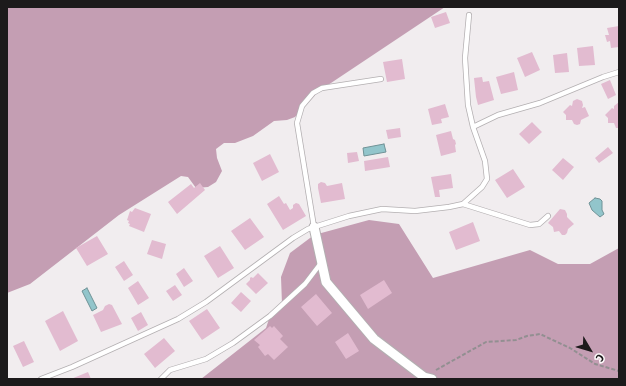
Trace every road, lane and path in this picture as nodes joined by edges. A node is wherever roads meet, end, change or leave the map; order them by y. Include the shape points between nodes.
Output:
1 (469, 15) dead end
2 (619, 72) edge
3 (381, 79) dead end
4 (473, 127) junction
5 (463, 204) junction
6 (548, 216) dead end
7 (314, 227) junction
8 (322, 262) junction
9 (619, 371) edge
10 (426, 378) edge
11 (41, 379) edge
12 (161, 379) edge

1 - 4 lane via 465,58 468,105
2 - 4 lane via 540,104 498,116
3 - 7 lane via 322,88 313,93 302,106 297,123
4 - 5 lane via 485,161 486,178 482,187
5 - 6 lane via 530,225 539,224
5 - 7 lane via 415,211 382,210 349,216
7 - 8 street
7 - 11 lane via 293,238 212,298 178,319
8 - 10 street via 326,282 374,339
8 - 12 lane via 305,284 264,321 233,343 206,358 170,370
9 - 10 path via 595,364 570,348 540,334 516,340 486,342

